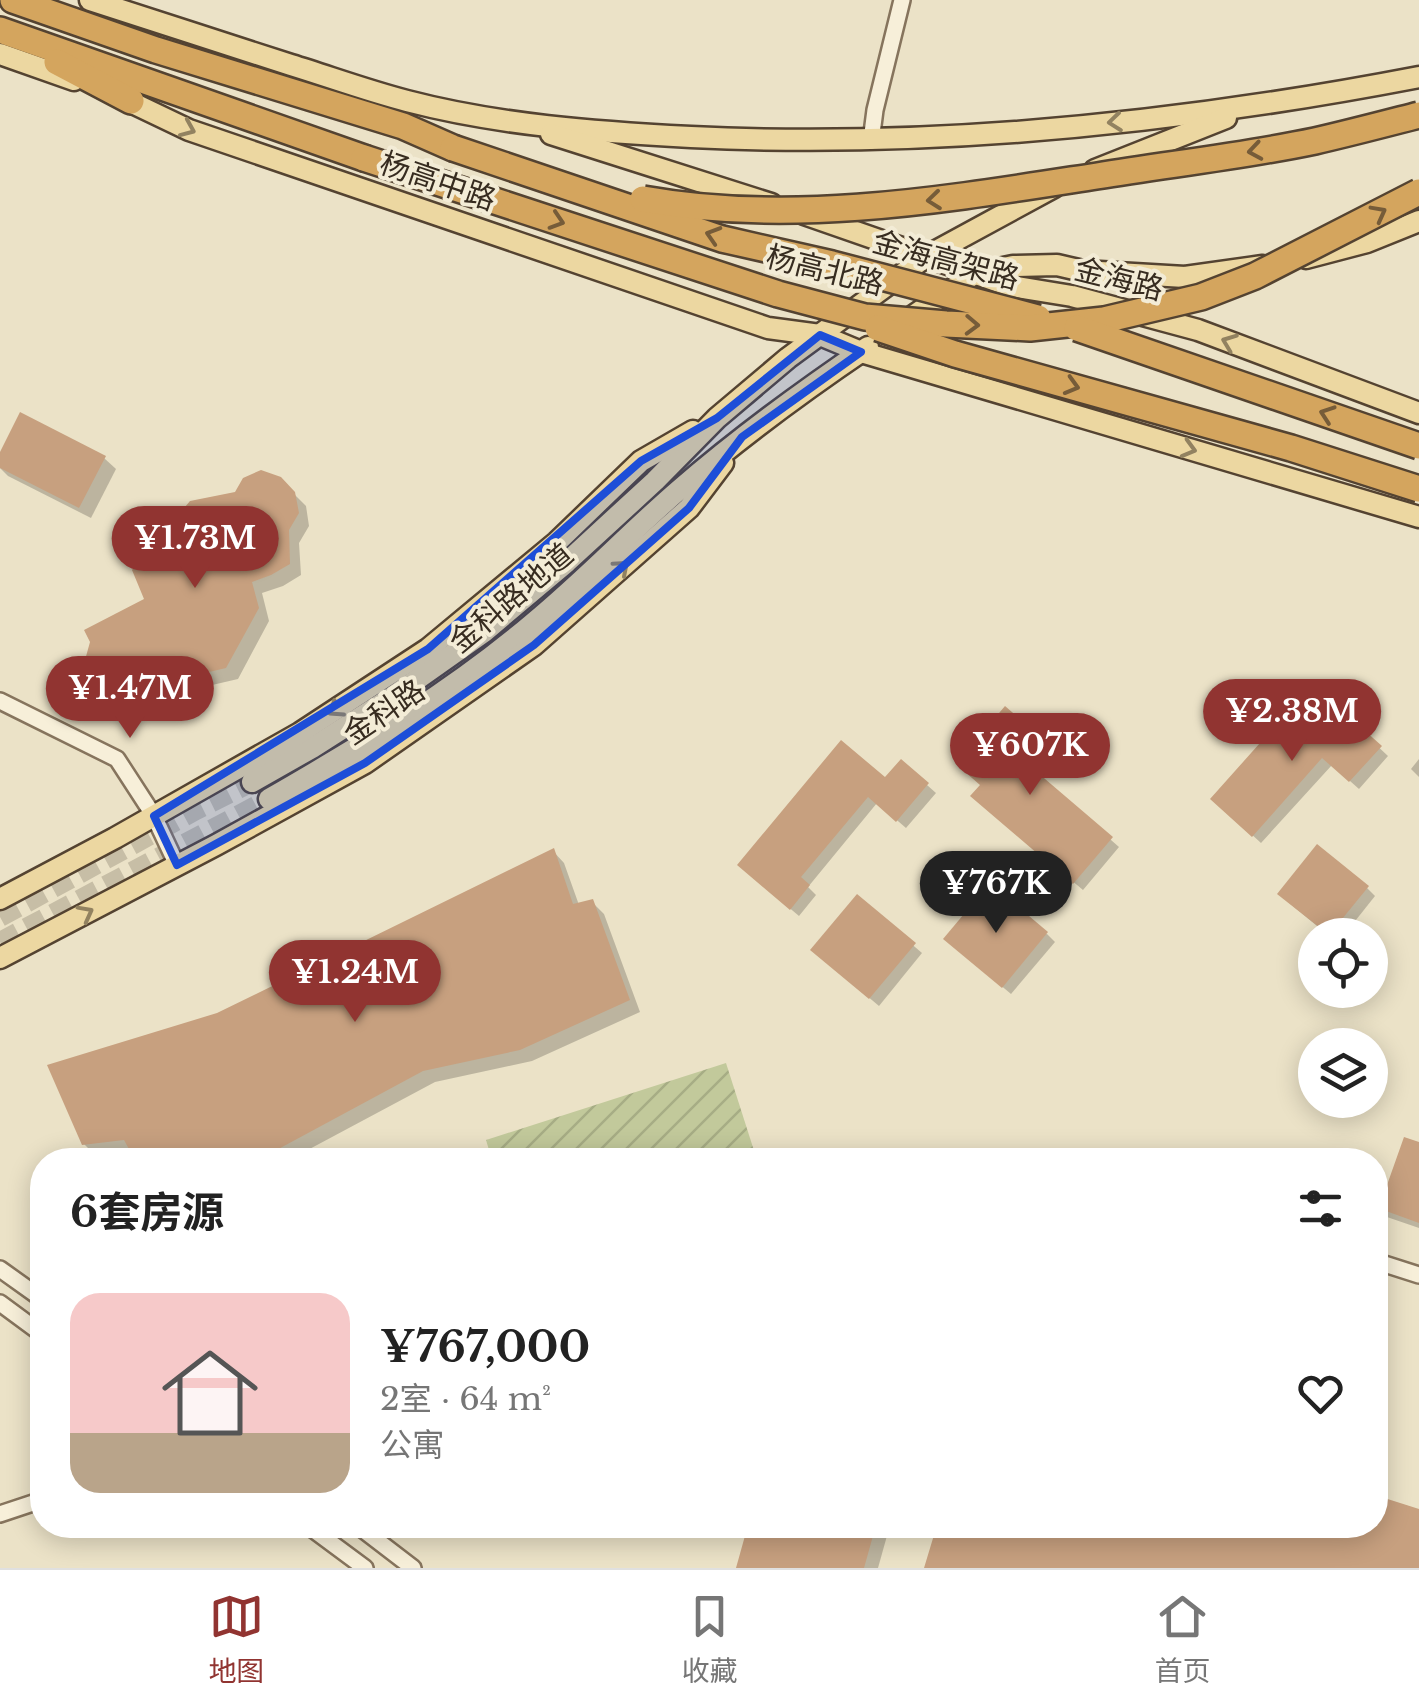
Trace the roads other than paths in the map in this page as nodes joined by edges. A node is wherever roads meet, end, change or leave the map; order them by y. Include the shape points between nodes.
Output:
1 (13, 0) edge
2 (90, 0) edge
3 (902, 0) edge
4 (0, 31) edge
5 (0, 54) edge
6 (1419, 77) edge
7 (131, 101) junction
8 (1258, 106) junction
9 (1419, 115) edge
10 (516, 122) junction
11 (872, 130) junction
12 (453, 148) junction
13 (1419, 192) edge
14 (1419, 221) edge
15 (927, 256) junction
16 (974, 274) junction
17 (778, 294) junction
18 (820, 335) junction
19 (860, 352) junction
20 (1419, 412) edge
21 (717, 418) junction
22 (742, 437) junction
23 (1419, 446) edge
24 (655, 481) joint
25 (1419, 488) edge
26 (677, 491) joint
27 (1419, 517) edge
28 (0, 702) edge
29 (252, 782) tunnel mouth
30 (269, 799) tunnel mouth
31 (154, 816) junction
32 (177, 865) junction
33 (0, 899) edge
34 (0, 958) edge
35 (1388, 1265) edge
36 (0, 1268) edge
37 (1419, 1275) edge
38 (30, 1290) edge
39 (0, 1303) edge
40 (30, 1325) edge
41 (30, 1504) edge
42 (0, 1514) edge
43 (325, 1538) edge
44 (374, 1538) edge
45 (366, 1568) edge
46 (413, 1568) edge

1 - 12 highway, 杨高中路
2 - 10 main road via 408,102
3 - 11 street
4 - 7 highway
4 -> 17 highway, 杨高北路, bridge
5 - 7 main road, 杨高中路
6 - 8 main road, 杨高北路
7 -> 18 main road, 杨高中路 via 188,130 768,328
8 -> 11 main road, 杨高北路 via 1032,130
8 - 15 main road, 杨高北路 via 1056,186
9 -> 12 highway, 杨高北路, bridge via 1226,156 838,209 685,206
10 - 11 main road, 杨高北路 via 780,141
10 - 15 main road, 金海路
23 -> 12 highway, 金海高架路, bridge via 1077,328 722,239
17 -> 13 highway, 杨高北路, bridge via 865,317 946,324 1030,328 1104,320 1201,297 1255,276
14 - 16 main road via 1293,262 1185,277 1056,265
15 - 16 main road, 金海路
15 - 18 main road, 金科路
16 - 19 main road, 金科路
20 -> 16 main road, 金海路 via 1198,330
17 -> 25 highway, bridge via 955,354
18 - 19 main road, 杨高中路
18 - 21 main road, 金科路
19 - 22 main road, 金科路
19 -> 27 main road
21 - 24 main road, 金科路
21 -> 31 main road, 金科路 via 641,461 428,649
22 - 26 main road, 金科路
32 -> 22 main road, 金科路 via 365,763 534,645 690,508
24 - 29 main road, 金科路地道 via 484,632
26 - 30 main road, 金科路地道 via 492,656 375,737
28 - 31 street via 117,759
31 - 32 street
31 - 33 main road, 金科路
34 -> 32 main road, 金科路
35 - 37 street
36 - 38 street
39 - 40 street
41 - 42 street
43 - 45 street
44 - 46 street

